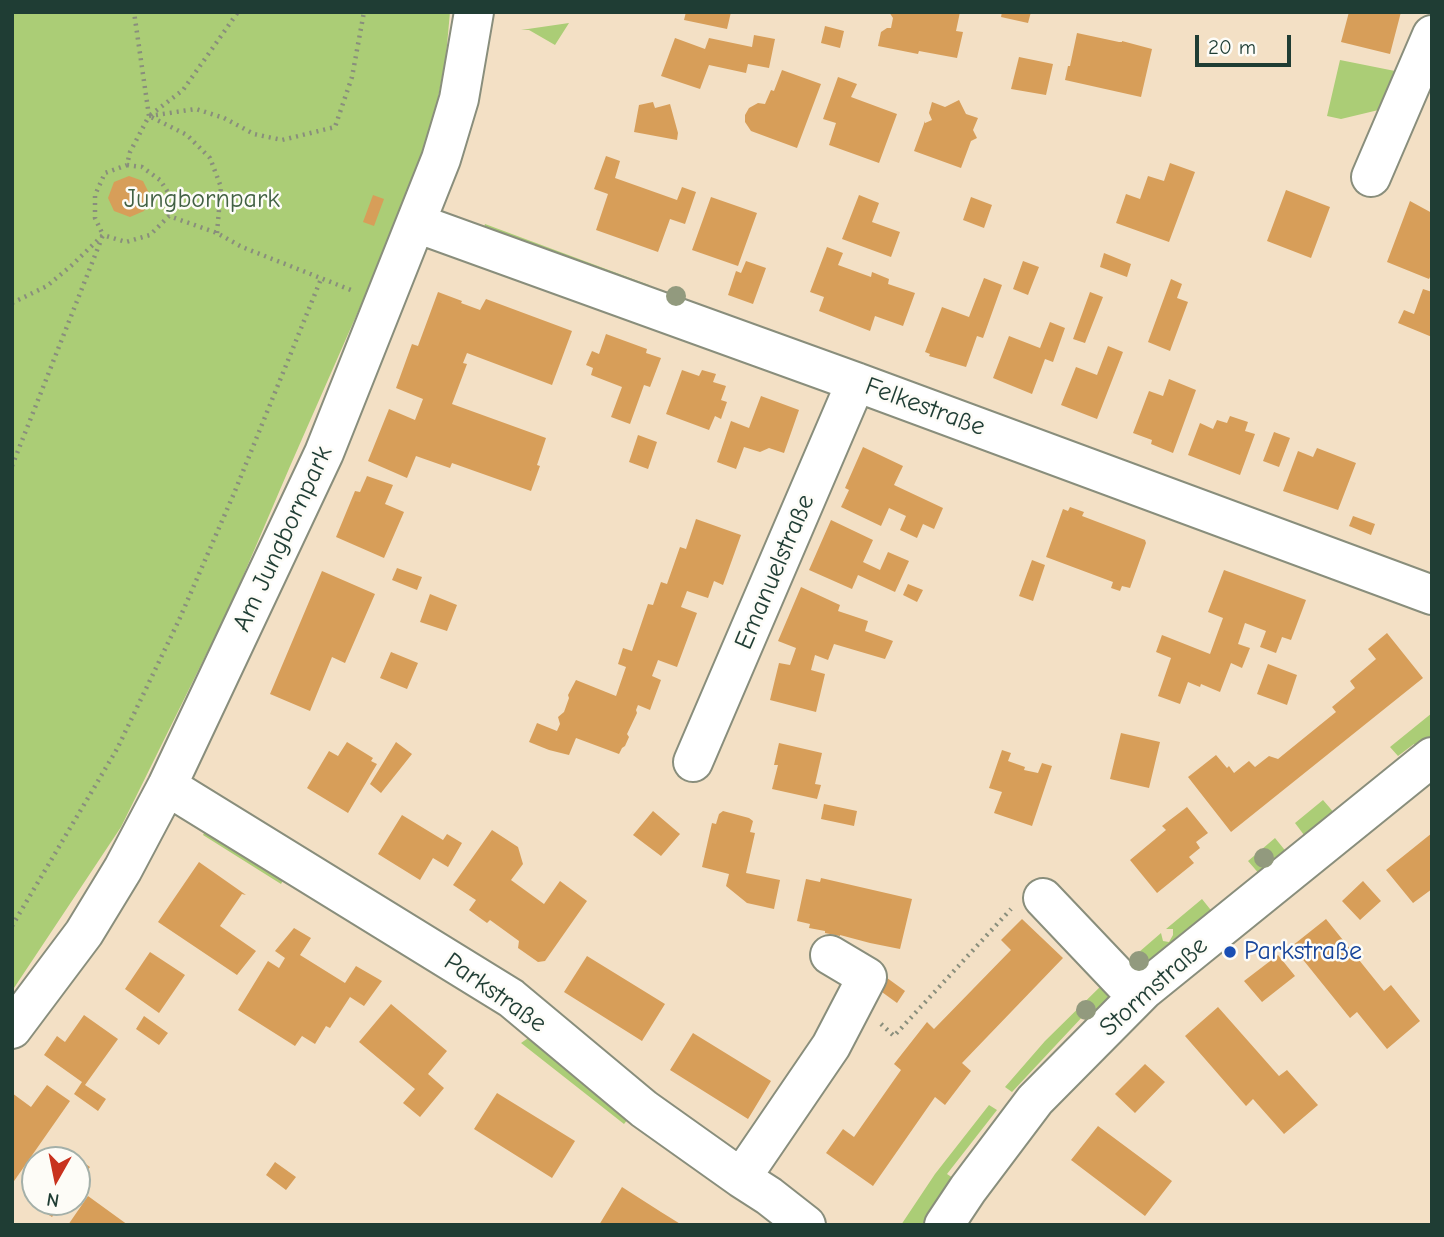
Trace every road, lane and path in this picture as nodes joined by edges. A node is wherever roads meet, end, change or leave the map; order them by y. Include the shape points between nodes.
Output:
1 (134, 12) edge
2 (238, 12) edge
3 (364, 12) edge
4 (478, 13) edge
5 (1432, 35) edge
6 (149, 116) junction
7 (127, 165) junction
8 (1371, 177) dead end
9 (169, 216) junction
10 (416, 223) junction
11 (217, 233) junction
12 (103, 235) junction
13 (12, 303) edge
14 (856, 382) junction
15 (12, 466) edge
16 (1432, 595) edge
17 (1432, 757) edge
18 (694, 762) dead end
19 (167, 786) junction
20 (1032, 899) joint
21 (12, 926) edge
22 (830, 956) dead end
23 (1136, 998) junction
24 (879, 1012) joint
25 (12, 1029) edge
26 (755, 1187) junction
27 (806, 1225) edge
28 (944, 1225) edge

1 - 6 path
2 - 6 path via 183,90
3 - 6 path via 352,77 335,127 282,140 254,134 196,108
4 - 10 street, Am Jungbornpark via 441,159
5 - 8 street
6 - 7 path
6 - 11 path via 187,135 210,159 221,187
7 - 9 path via 142,167 160,180 171,197
7 - 12 path via 105,173 95,195 95,218
9 - 11 path
9 - 12 path via 150,235 126,242
10 - 14 street, Felkestraße
10 - 19 street, Am Jungbornpark via 324,453
11 - 21 path via 321,279 179,620 117,749
12 - 13 path via 47,286
12 - 15 path
14 - 16 street, Felkestraße
14 - 18 street, Emanuelstraße
17 - 23 street, Stormstraße
19 - 25 street, Am Jungbornpark via 84,933
19 - 26 street, Parkstraße via 511,998 644,1109
20 - 23 street
20 - 24 path via 894,1036
22 - 26 street via 867,977
23 - 28 street, Stormstraße via 1035,1100
24 - 26 street
26 - 27 street, Parkstraße

